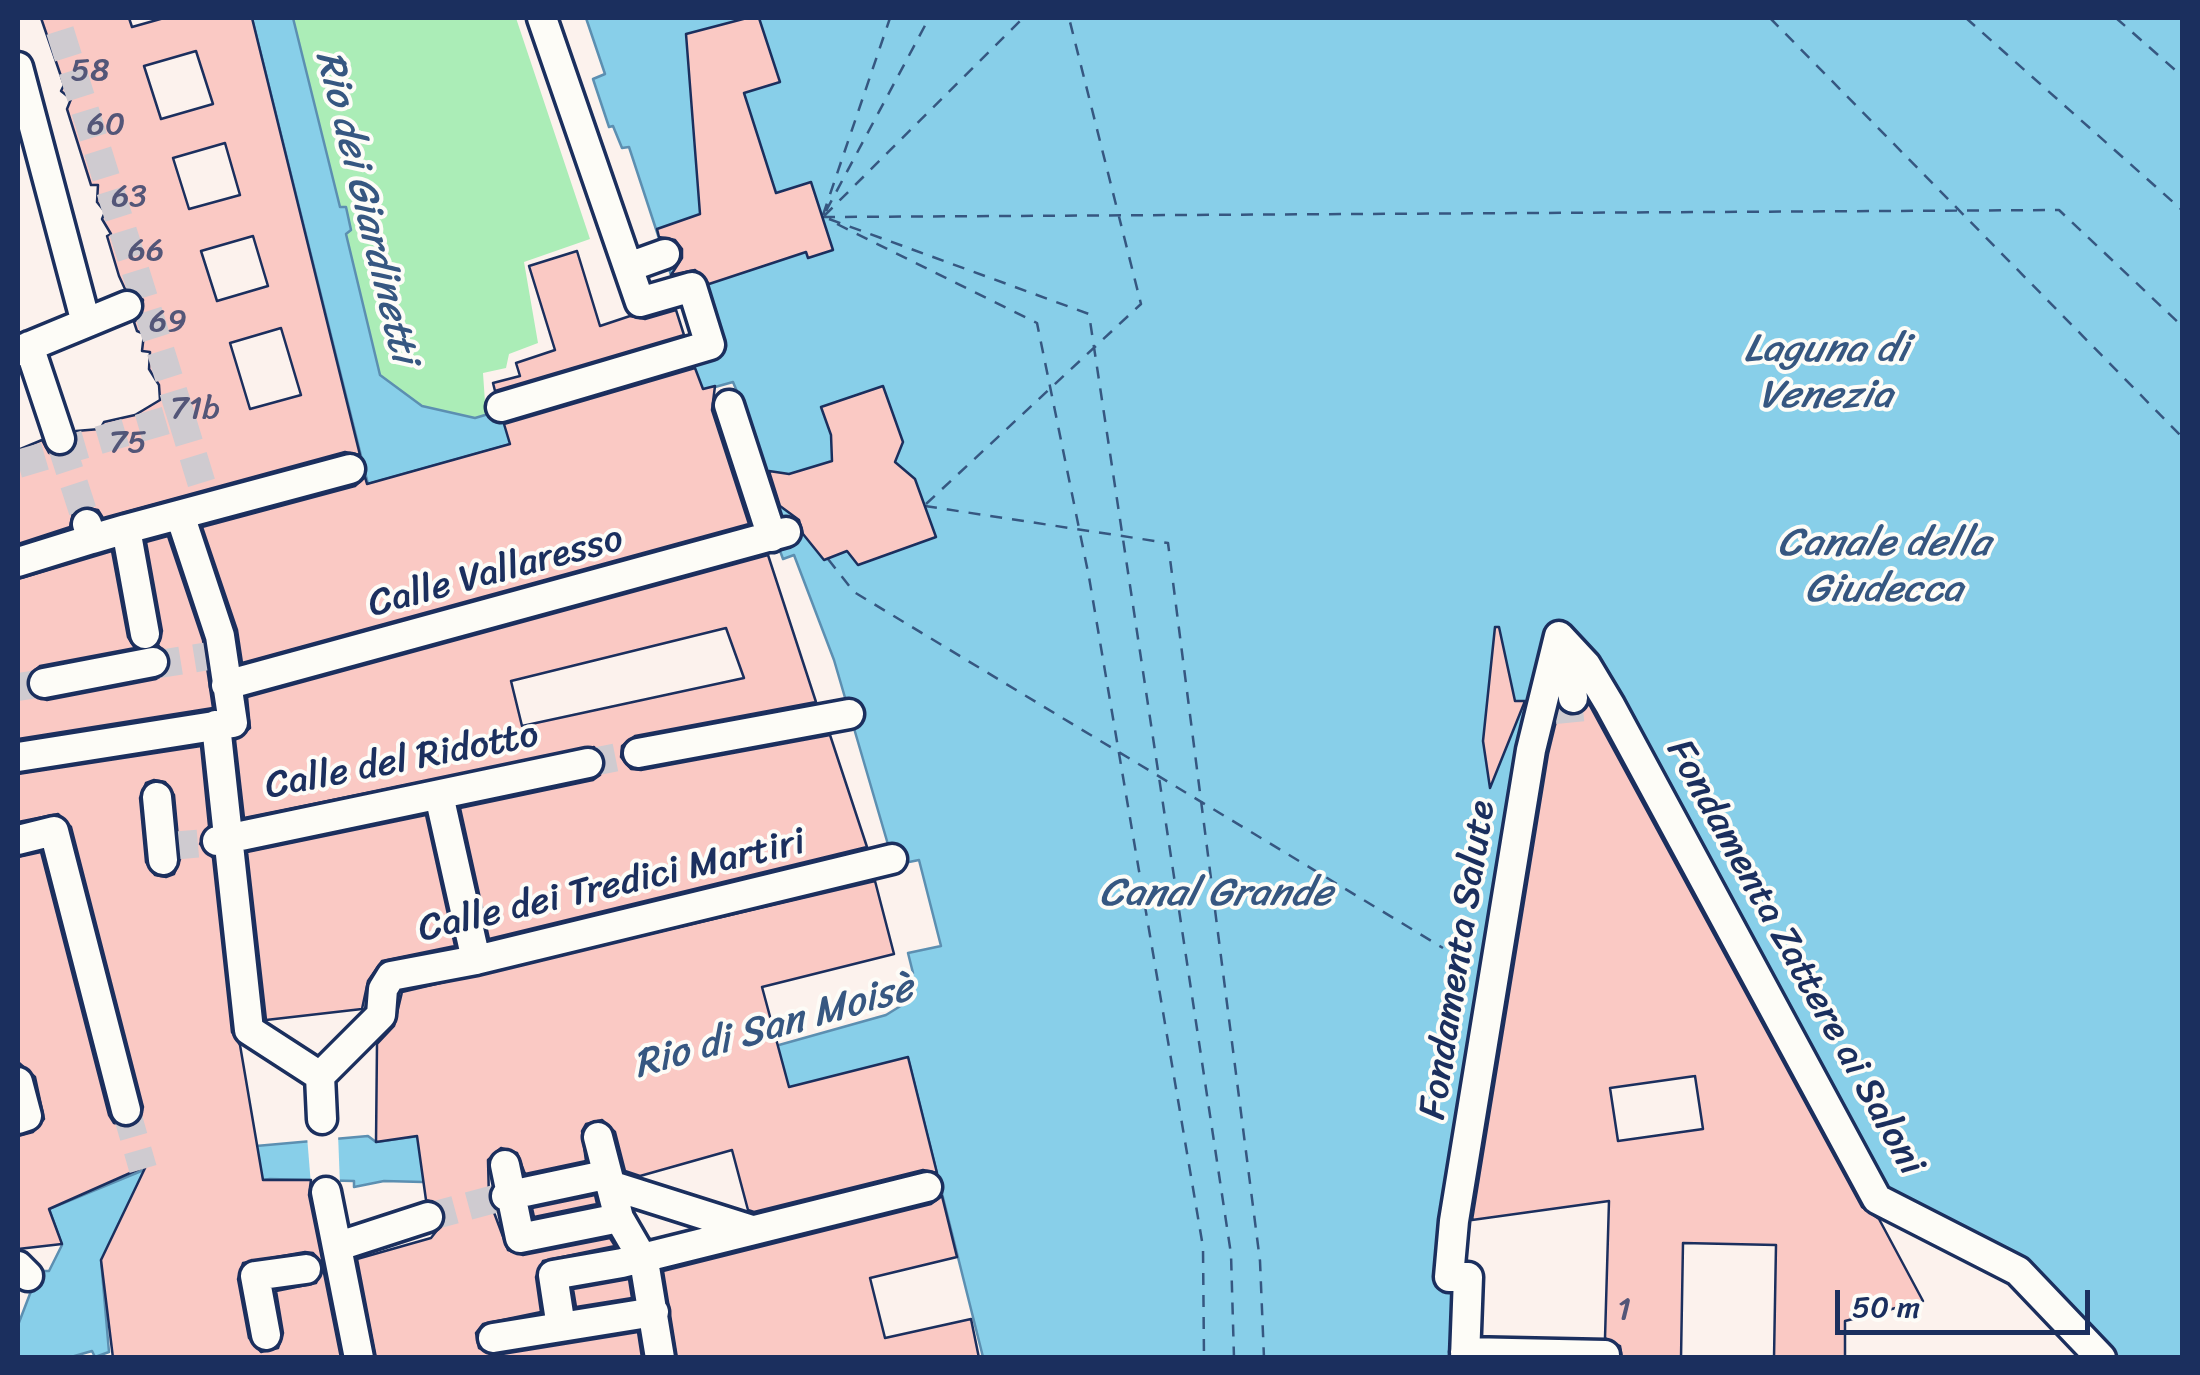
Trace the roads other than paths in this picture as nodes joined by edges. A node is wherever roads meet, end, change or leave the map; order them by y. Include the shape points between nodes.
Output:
1 (542, 18) edge
2 (18, 68) edge
3 (664, 254) dead end
4 (629, 268) junction
5 (127, 306) dead end
6 (86, 323) junction
7 (23, 349) edge
8 (513, 403) dead end
9 (729, 405) dead end
10 (60, 439) tunnel mouth
11 (350, 468) dead end
12 (183, 522) junction
13 (129, 540) junction
14 (18, 562) edge
15 (146, 634) dead end
16 (153, 662) tunnel mouth
17 (44, 683) tunnel mouth
18 (226, 685) junction
19 (1582, 709) junction
20 (849, 714) dead end
21 (224, 724) junction
22 (638, 753) tunnel mouth
23 (18, 757) edge
24 (588, 763) tunnel mouth
25 (439, 795) junction
26 (157, 797) dead end
27 (223, 838) junction
28 (18, 840) edge
29 (165, 851) dead end
30 (892, 859) dead end
31 (476, 960) junction
32 (320, 1076) junction
33 (126, 1110) tunnel mouth
34 (322, 1120) dead end
35 (598, 1138) dead end
36 (505, 1165) dead end
37 (608, 1180) junction
38 (927, 1187) dead end
39 (326, 1192) dead end
40 (508, 1195) junction
41 (678, 1206) junction
42 (428, 1217) tunnel mouth
43 (615, 1219) junction
44 (752, 1230) junction
45 (327, 1261) junction
46 (636, 1261) junction
47 (654, 1312) junction
48 (561, 1327) junction
49 (266, 1335) dead end
50 (492, 1338) dead end
51 (1465, 1355) edge
52 (1605, 1356) edge
53 (359, 1358) edge
54 (660, 1358) edge
55 (2101, 1358) edge

1 - 4 street
2 - 6 street
3 - 4 street
4 - 8 street via 639,310 692,287 691,323 710,345
5 - 6 street
6 - 7 street
7 - 10 street
9 - 18 street, Calle Vallaresso via 779,534
11 - 12 street via 205,498
12 - 13 street
12 - 18 street via 216,621 215,654
13 - 14 street via 89,531
13 - 15 street
16 - 17 street
18 - 21 street
19 - 19 street, Fondamenta Salute via 1568,668
19 - 51 street, Fondamenta Salute via 1454,1220 1449,1277 1468,1277
19 - 55 street, Fondamenta Zattere ai Saloni via 1877,1199 2018,1271
20 - 22 street
21 - 23 street
21 - 27 street
24 - 25 street, Calle del Ridotto
25 - 27 street, Calle del Ridotto
25 - 31 street
26 - 29 street
27 - 32 street via 249,1030
28 - 33 street via 54,831
30 - 31 street, Calle dei Tredici Martiri
31 - 32 street, Calle dei Tredici Martiri via 392,976 382,989 381,1015
32 - 34 street
35 - 37 street
36 - 40 street
37 - 40 street
37 - 41 street
37 - 43 street
38 - 44 street
39 - 45 street
40 - 43 street via 520,1238
41 - 43 street
41 - 44 street
42 - 45 street
43 - 46 street
44 - 46 street
45 - 49 street via 255,1276
45 - 53 street
46 - 47 street
46 - 48 street via 553,1276
47 - 48 street
47 - 54 street
48 - 50 street
51 - 52 street

